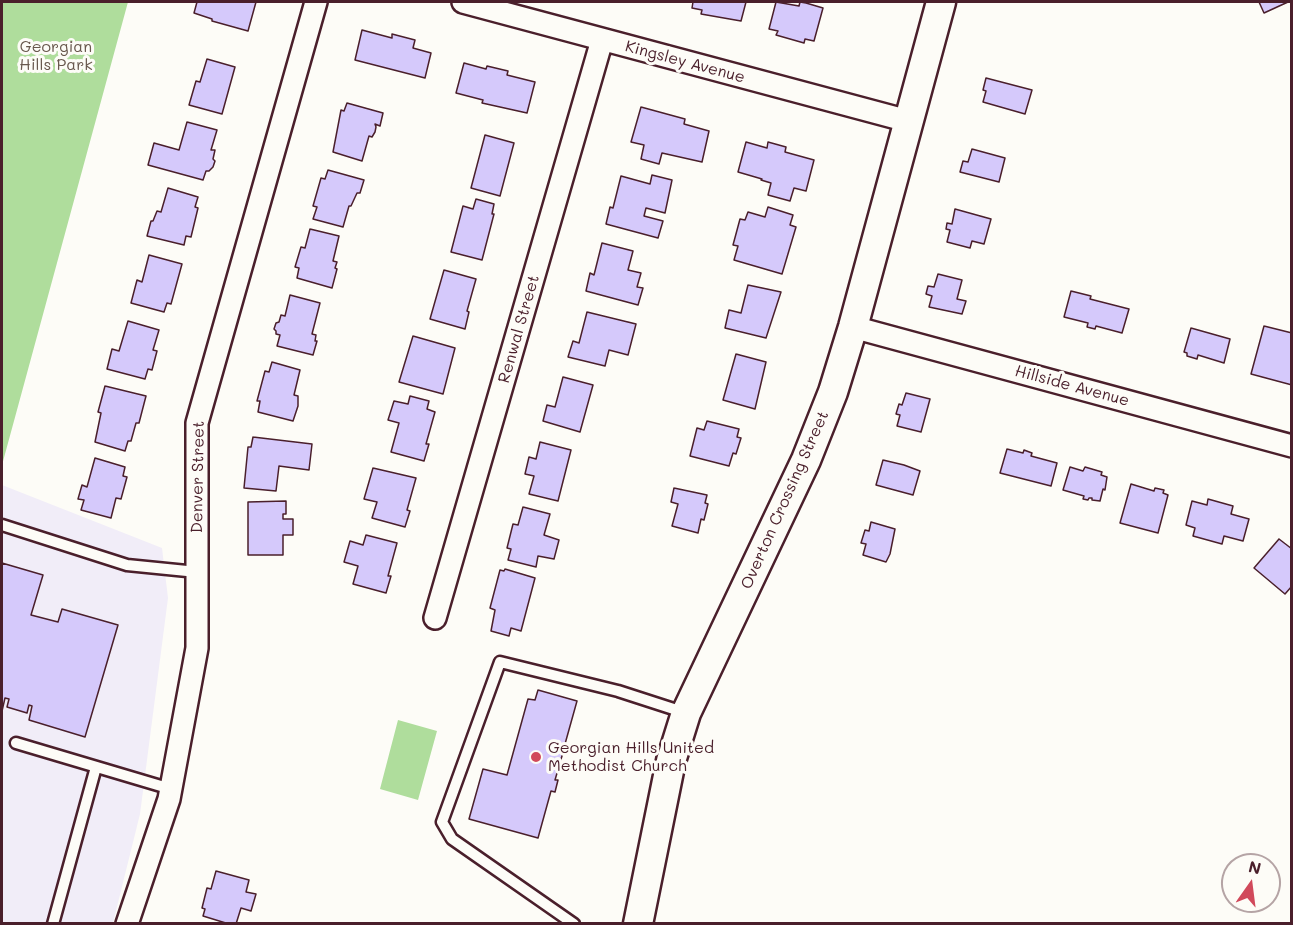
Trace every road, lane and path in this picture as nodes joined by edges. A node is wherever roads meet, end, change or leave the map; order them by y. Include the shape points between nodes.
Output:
1 (316, 2) edge
2 (463, 2) edge
3 (941, 2) edge
4 (602, 40) junction
5 (908, 122) junction
6 (853, 327) junction
7 (1292, 446) edge
8 (2, 525) edge
9 (197, 572) junction
10 (435, 618) dead end
11 (686, 713) junction
12 (16, 743) dead end
13 (96, 767) junction
14 (171, 789) junction
15 (53, 924) edge
16 (127, 924) edge
17 (574, 924) edge
18 (638, 924) edge

1 - 9 street, Denver Street via 197,423
2 - 4 street, Kingsley Avenue
3 - 5 street, Overton Crossing Street
4 - 5 street, Kingsley Avenue
4 - 10 street, Renwal Street
5 - 6 street, Overton Crossing Street
6 - 7 street, Hillside Avenue
6 - 11 street, Overton Crossing Street via 806,460
8 - 9 lane via 127,565
9 - 14 street, Denver Street via 197,648
11 - 17 lane via 618,691 500,662 442,822 452,839
11 - 18 street, Overton Crossing Street via 671,761
12 - 13 lane
13 - 14 lane
13 - 15 lane
14 - 16 street, Denver Street

